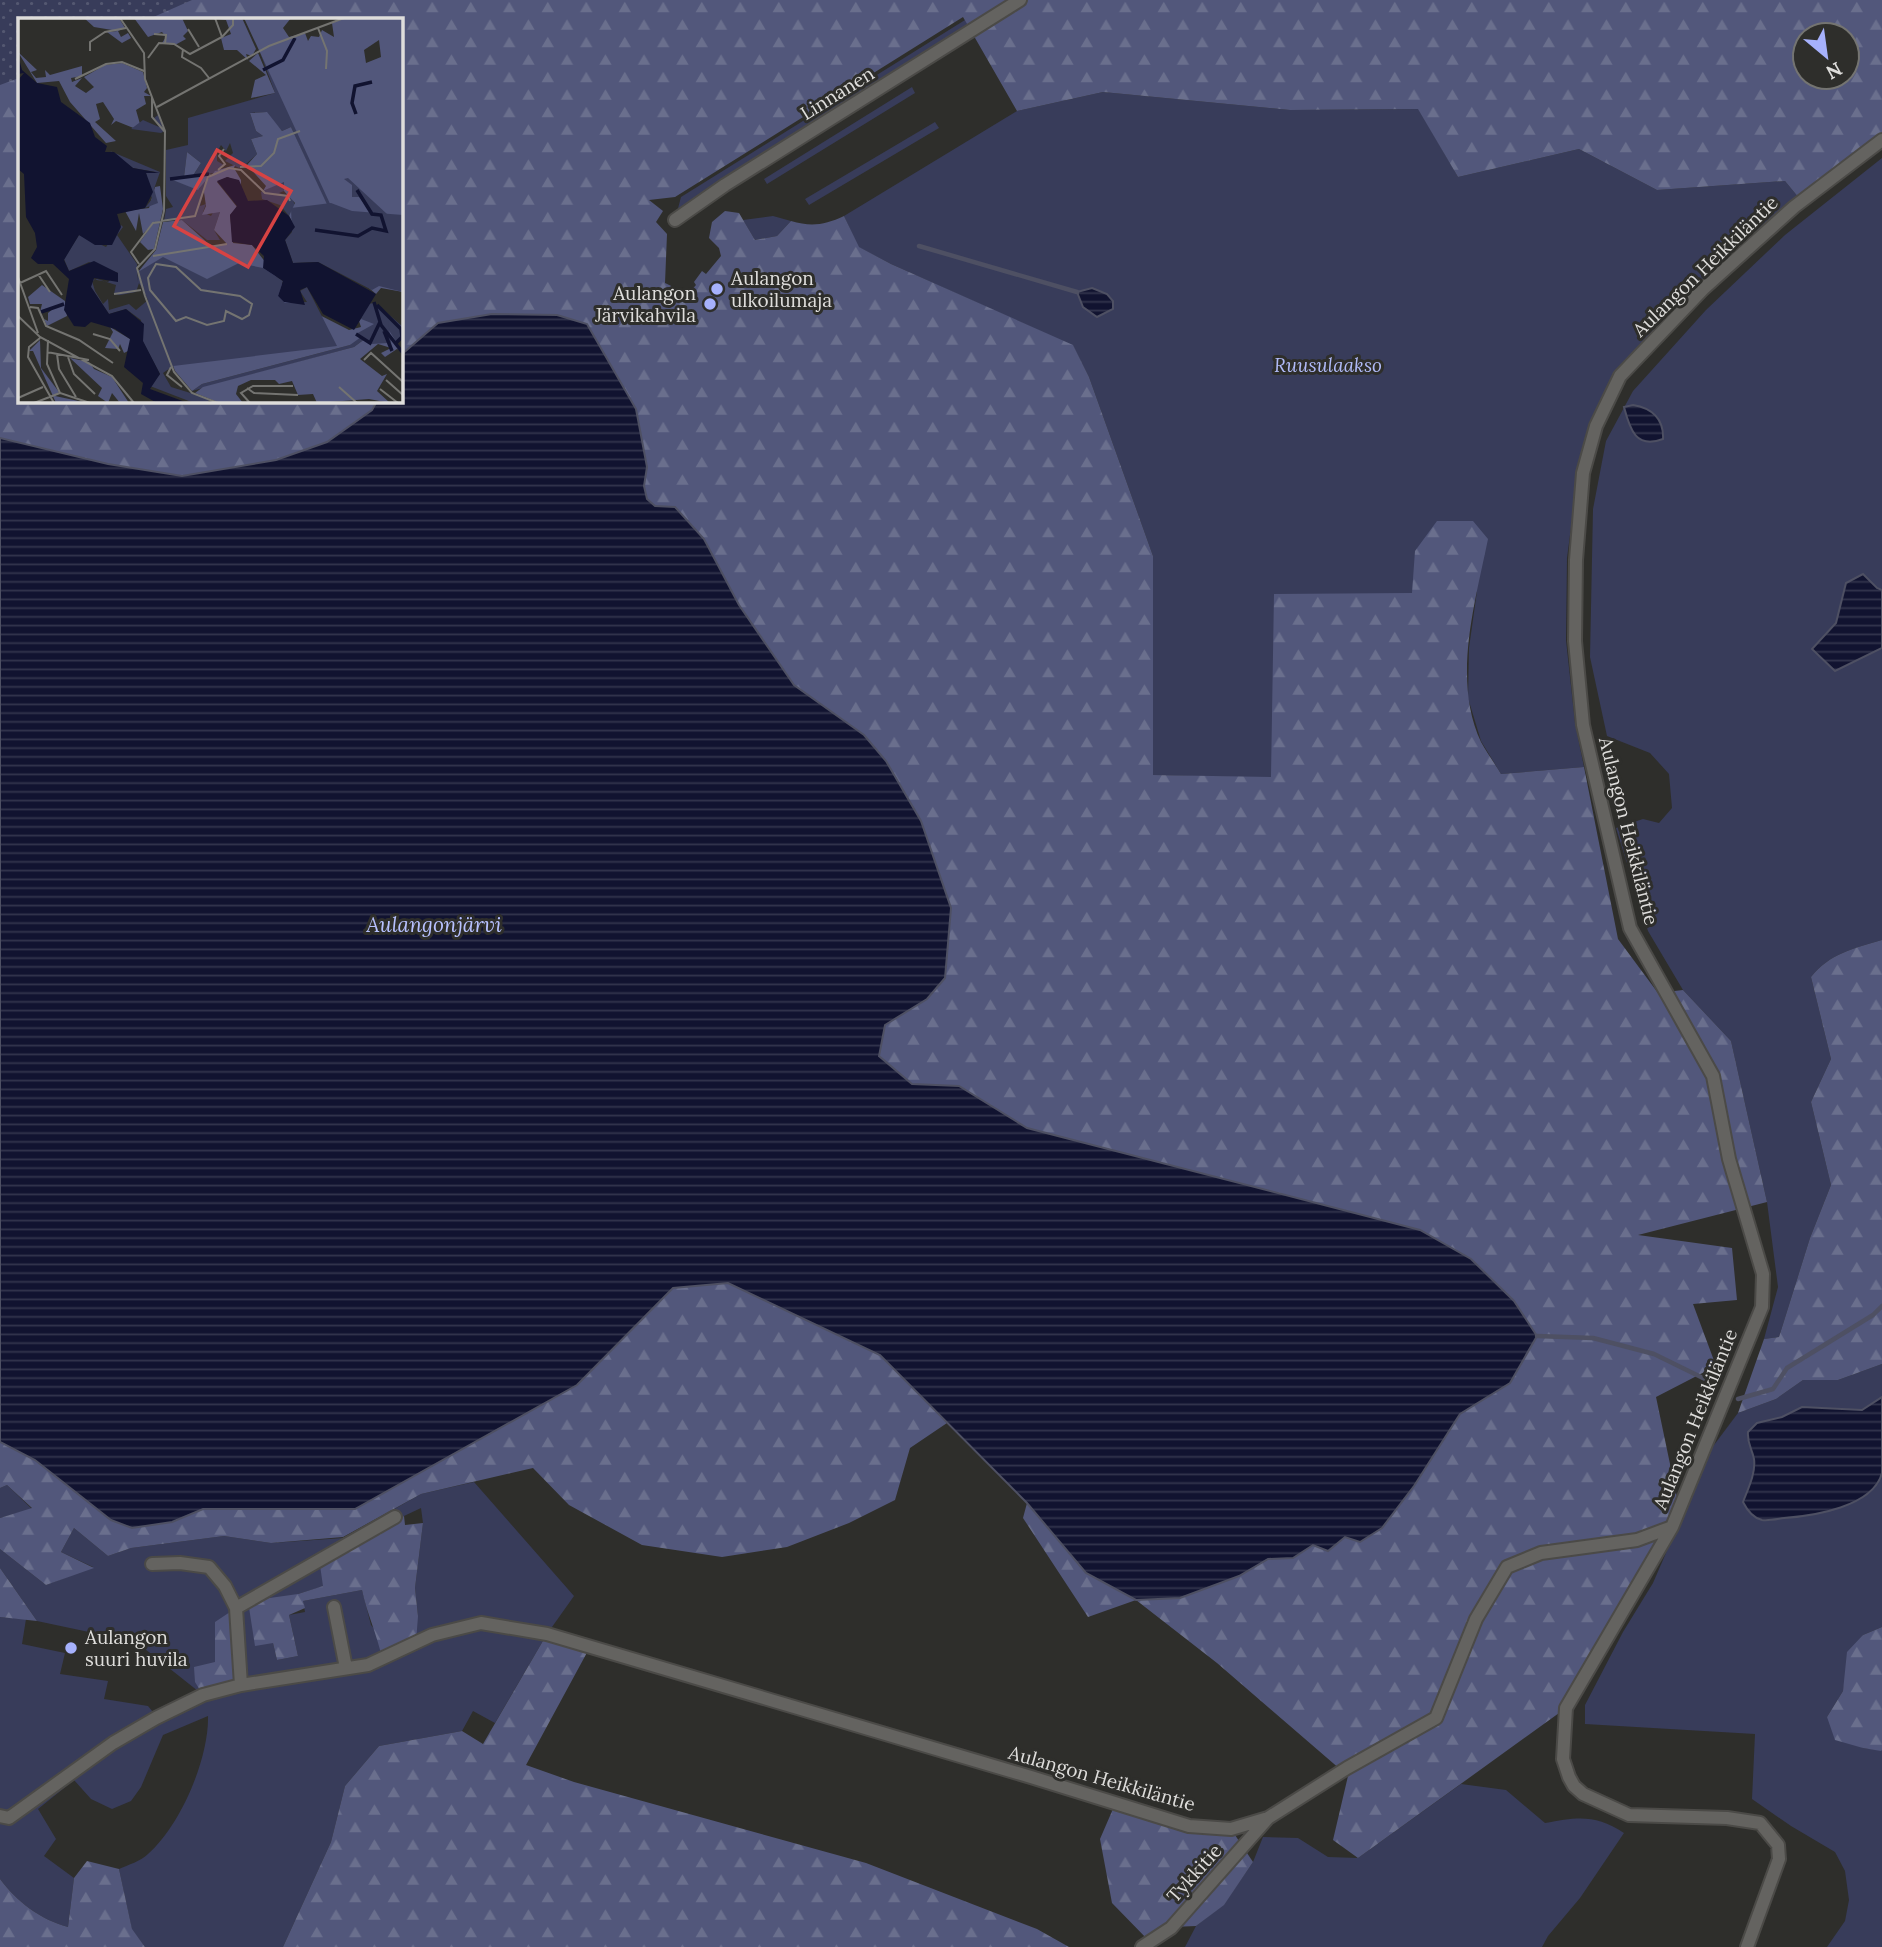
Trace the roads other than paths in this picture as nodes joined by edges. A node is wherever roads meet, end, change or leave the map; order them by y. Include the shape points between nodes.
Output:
1 (1020, 0) edge
2 (1882, 140) edge
3 (675, 220) dead end
4 (395, 1517) dead end
5 (1672, 1527) junction
6 (152, 1564) dead end
7 (334, 1607) dead end
8 (236, 1608) junction
9 (346, 1668) junction
10 (241, 1685) junction
11 (0, 1816) edge
12 (1269, 1818) junction
13 (1142, 1947) edge
14 (1748, 1947) edge

1 - 3 street, Linnanen
2 - 5 street, Aulangon Heikkiläntie via 1794,206 1703,289 1620,376 1596,426 1583,473 1575,641 1583,725 1630,928 1713,1076 1729,1159 1763,1274 1762,1307
4 - 8 street
5 - 12 street, Aulangon Heikkiläntie via 1637,1540 1541,1553 1507,1567 1476,1619 1436,1717
5 - 14 street via 1566,1708 1563,1759 1574,1786 1583,1794 1629,1815 1727,1818 1760,1823 1769,1831 1780,1858
6 - 8 street via 209,1567
7 - 9 street
8 - 10 street
9 - 10 street, Aulangon Heikkiläntie
9 - 12 street, Aulangon Heikkiläntie via 368,1665 432,1635 481,1622 547,1634 1189,1826 1231,1829
10 - 11 street, Aulangon Heikkiläntie via 203,1695 156,1718 9,1818
12 - 13 street, Tykkitie via 1171,1928

